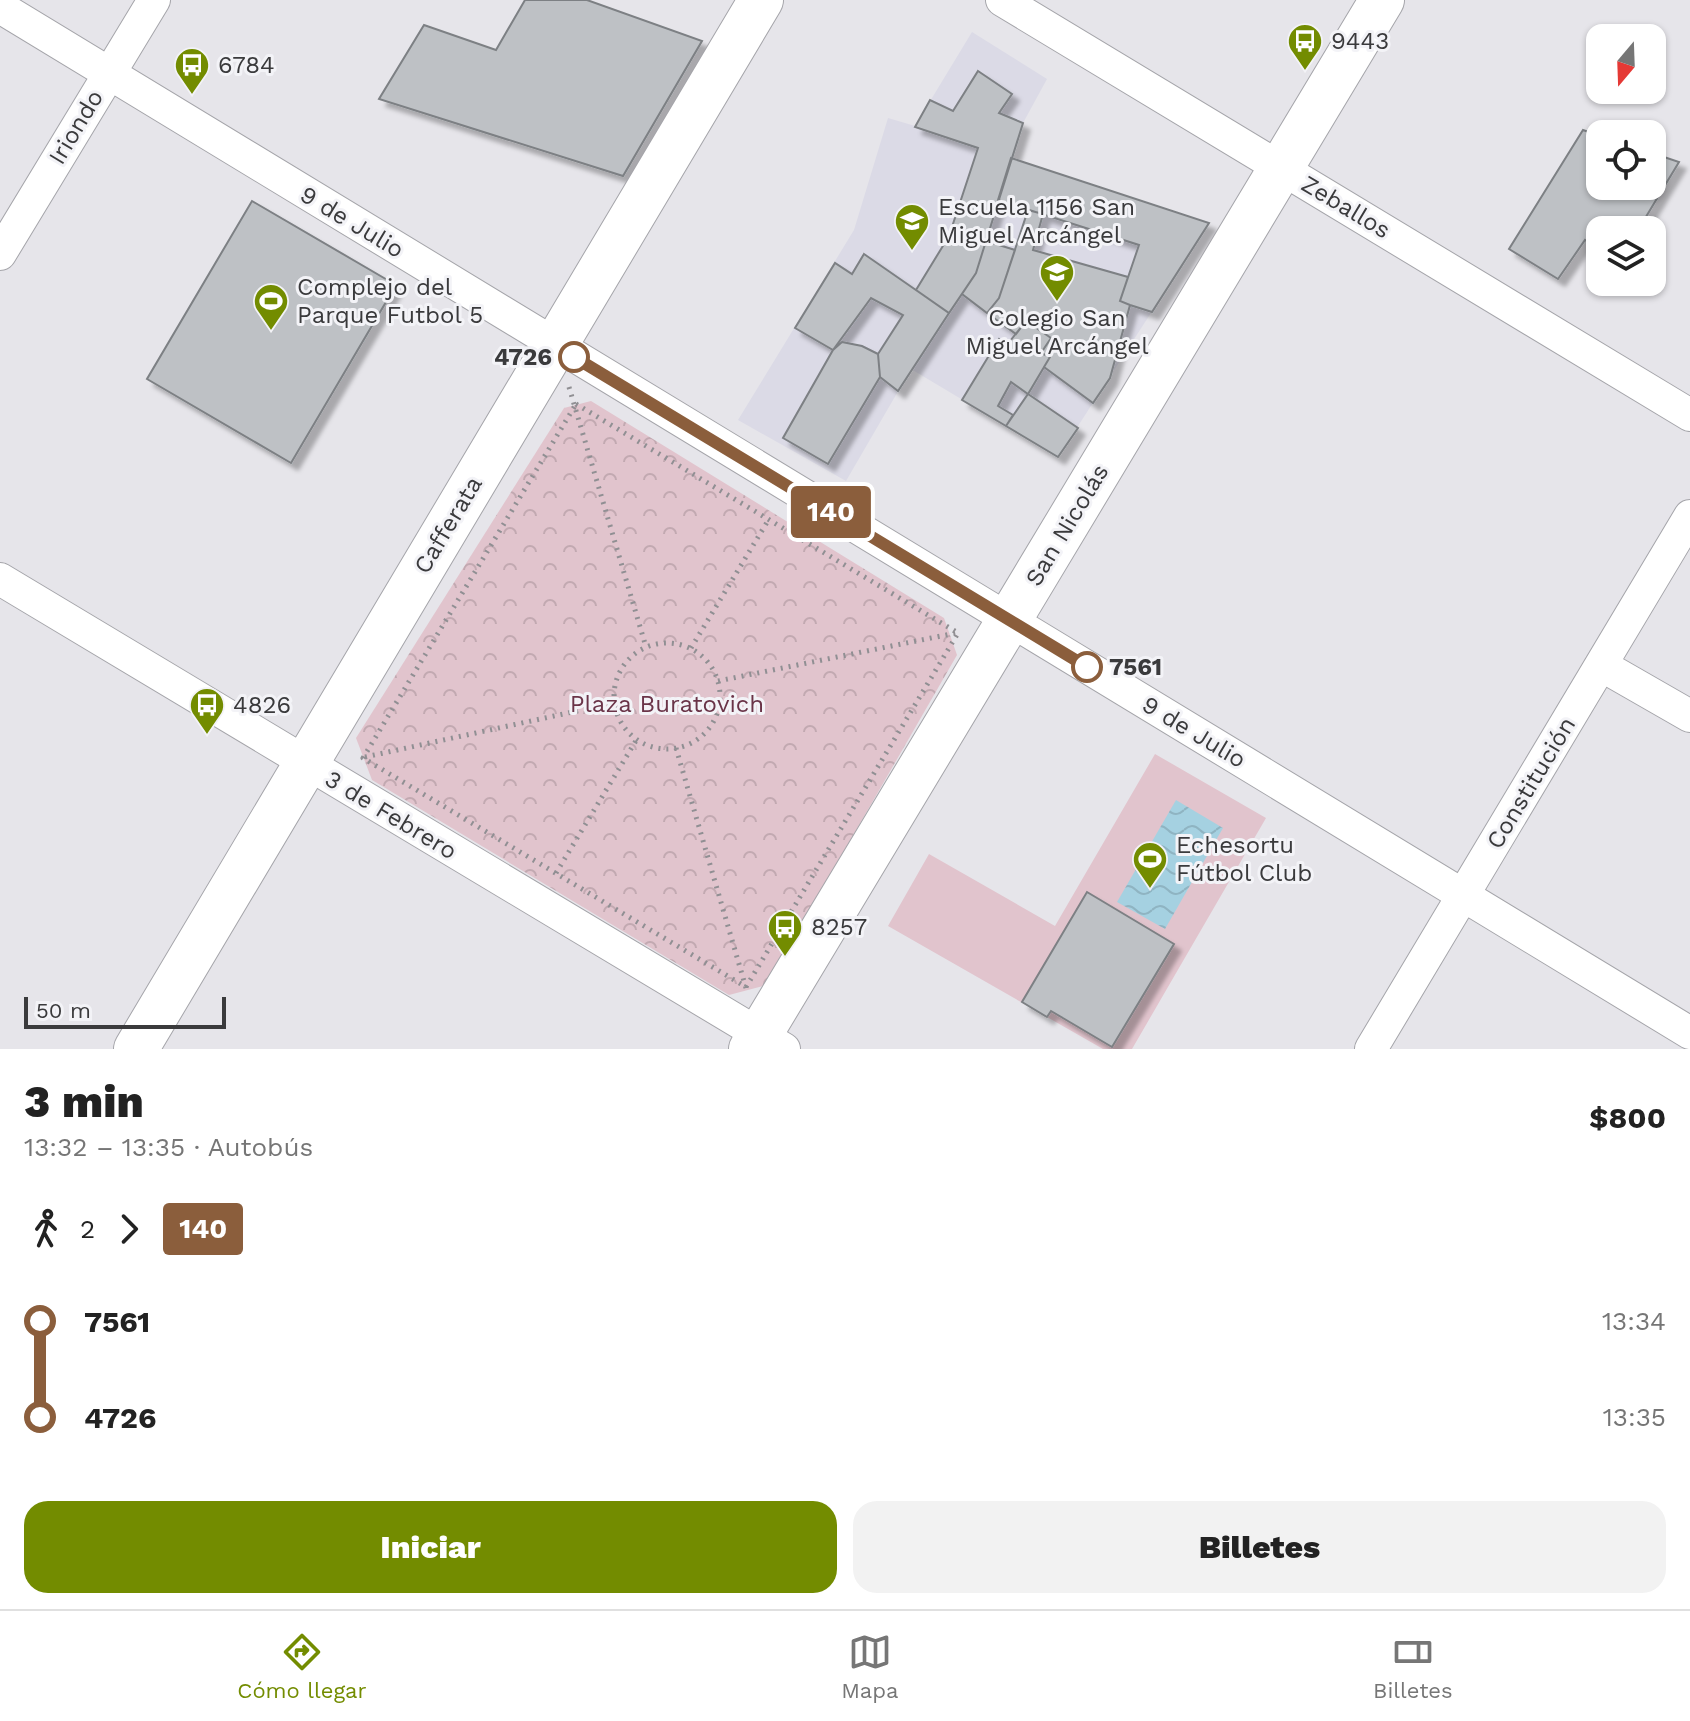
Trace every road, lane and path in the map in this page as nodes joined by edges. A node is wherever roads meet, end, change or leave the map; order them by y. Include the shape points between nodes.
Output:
1 (154, 0) edge
2 (761, 0) edge
3 (1002, 0) edge
4 (1382, 0) edge
5 (0, 7) edge
6 (109, 73) junction
7 (1281, 168) junction
8 (0, 254) edge
9 (555, 346) junction
10 (576, 404) junction
11 (1690, 415) edge
12 (1690, 516) edge
13 (769, 519) junction
14 (0, 579) edge
15 (1009, 620) junction
16 (958, 633) junction
17 (646, 647) junction
18 (691, 648) junction
19 (1601, 665) junction
20 (718, 681) junction
21 (614, 703) junction
22 (1690, 716) edge
23 (637, 739) junction
24 (676, 748) junction
25 (363, 758) junction
26 (305, 764) junction
27 (556, 873) junction
28 (1463, 895) junction
29 (746, 987) junction
30 (1690, 1033) edge
31 (765, 1044) edge
32 (136, 1049) edge
33 (1371, 1049) edge

1 - 6 street, Iriondo
2 - 9 main road, Cafferata
3 - 7 street, Zeballos
4 - 7 main road, San Nicolás
5 - 6 street, 9 de Julio
6 - 8 street, Iriondo
6 - 9 street, 9 de Julio
7 - 11 street, Zeballos
7 - 15 main road, San Nicolás
9 - 10 path
9 - 15 street, 9 de Julio
9 - 26 main road, Cafferata
10 - 13 path
10 - 17 path
10 - 25 path
12 - 19 street, Constitución
13 - 16 path
13 - 18 path
14 - 26 street, 3 de Febrero
15 - 16 path
15 - 28 street, 9 de Julio
15 - 31 main road, San Nicolás
16 - 20 path
16 - 29 path
17 - 18 path via 661,643
17 - 21 path via 618,675
18 - 20 path via 712,667
19 - 22 street
19 - 28 street, Constitución
20 - 24 path via 718,710 712,724 703,735
21 - 23 path via 622,723
21 - 25 path
23 - 24 path
23 - 27 path
24 - 29 path
25 - 26 path
25 - 27 path
26 - 31 street, 3 de Febrero
26 - 32 main road, Cafferata
27 - 29 path
28 - 30 street, 9 de Julio
28 - 33 street, Constitución
29 - 31 path

